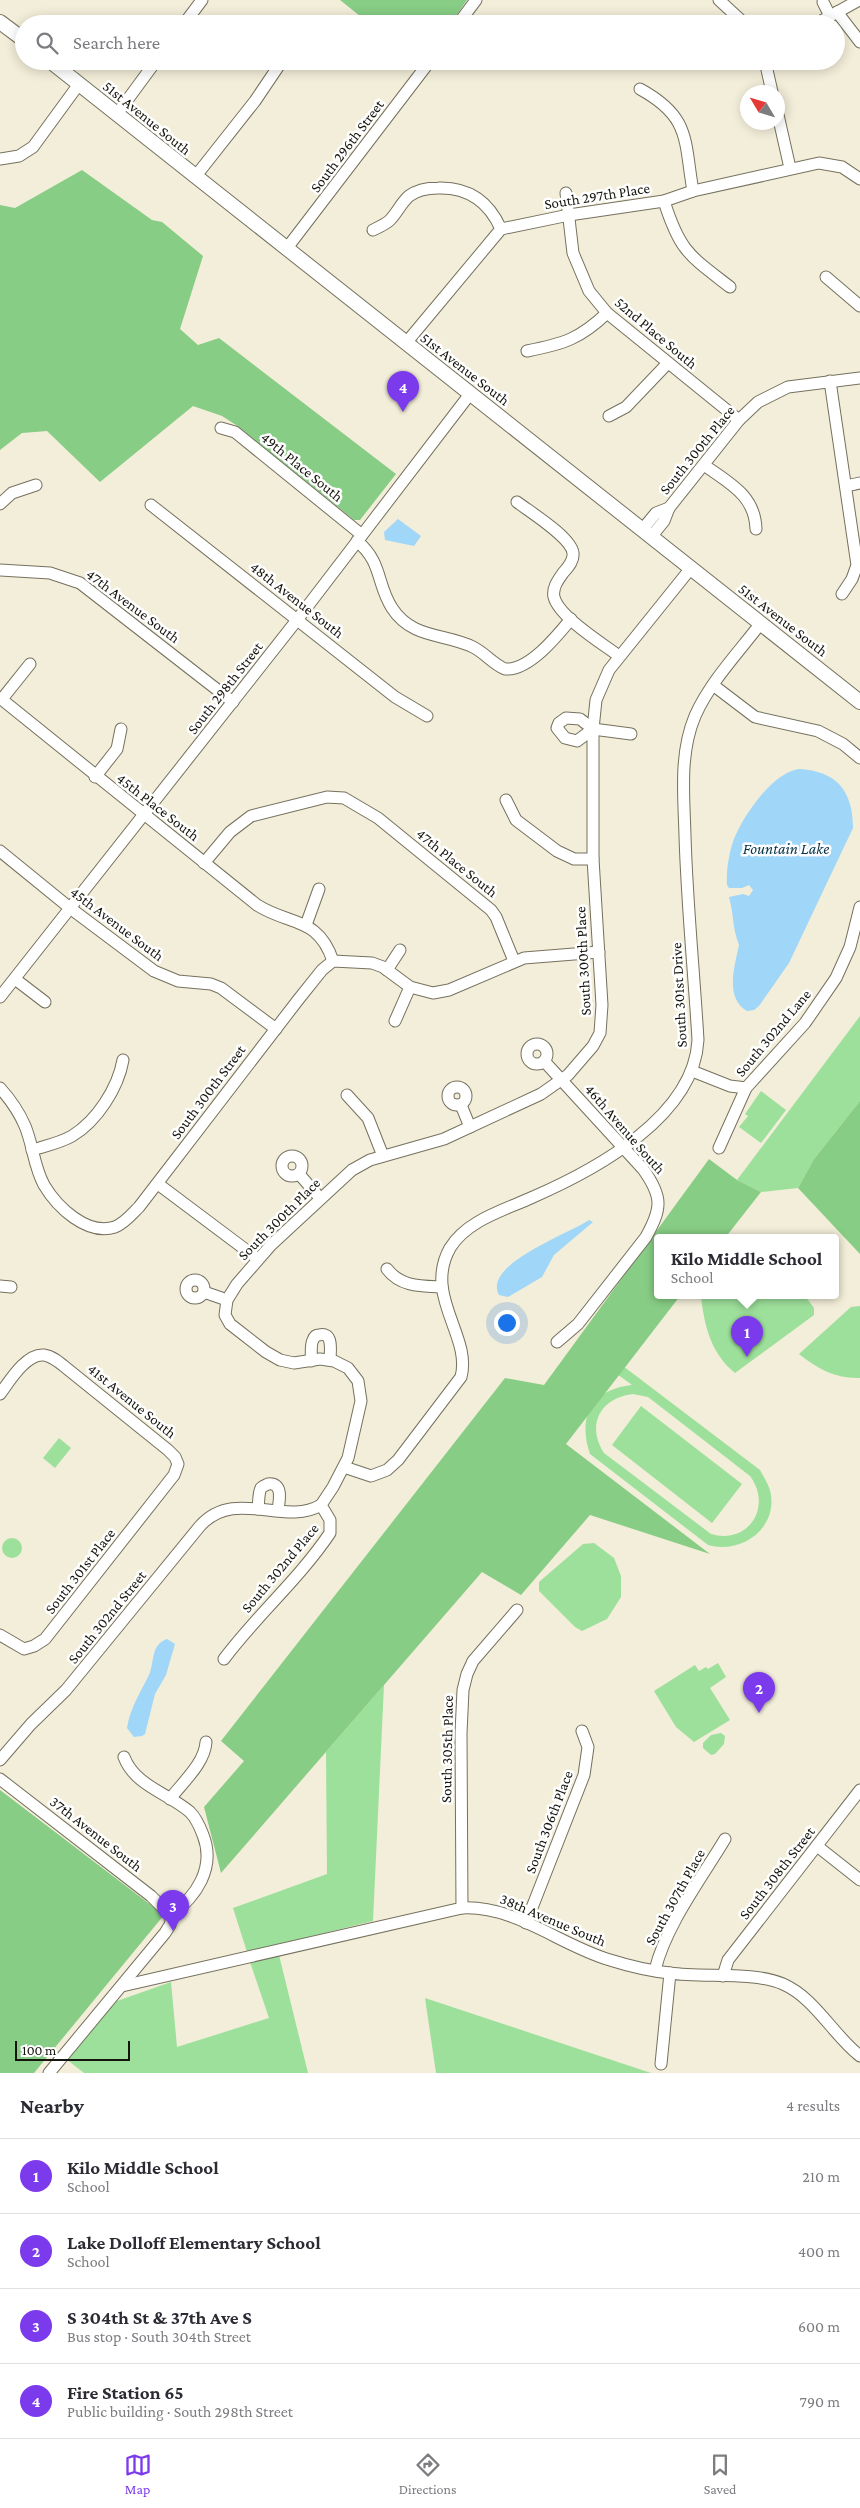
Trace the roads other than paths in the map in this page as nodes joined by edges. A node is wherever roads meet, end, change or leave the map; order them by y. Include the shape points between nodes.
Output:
1 (202, 0) edge
2 (476, 0) edge
3 (719, 0) edge
4 (859, 0) edge
5 (823, 2) dead end
6 (834, 14) joint
7 (191, 15) edge
8 (465, 15) edge
9 (736, 15) edge
10 (0, 22) edge
11 (845, 26) edge
12 (15, 33) edge
13 (860, 42) edge
14 (61, 70) edge
15 (149, 70) edge
16 (276, 70) edge
17 (423, 70) edge
18 (767, 70) edge
19 (79, 84) junction
20 (770, 85) edge
21 (640, 90) dead end
22 (116, 114) junction
23 (781, 130) edge
24 (0, 159) edge
25 (790, 168) junction
26 (195, 177) junction
27 (860, 179) edge
28 (693, 191) junction
29 (566, 192) dead end
30 (664, 201) junction
31 (569, 215) junction
32 (501, 229) junction
33 (373, 230) dead end
34 (287, 248) junction
35 (826, 277) dead end
36 (730, 287) dead end
37 (860, 306) edge
38 (607, 313) junction
39 (406, 343) junction
40 (527, 351) dead end
41 (667, 364) junction
42 (860, 378) edge
43 (830, 382) junction
44 (470, 394) junction
45 (609, 416) dead end
46 (739, 420) junction
47 (221, 428) dead end
48 (704, 465) junction
49 (860, 483) edge
50 (36, 485) dead end
51 (846, 486) junction
52 (518, 502) dead end
53 (0, 504) edge
54 (150, 505) dead end
55 (756, 529) dead end
56 (647, 534) junction
57 (359, 538) junction
58 (691, 568) junction
59 (0, 570) edge
60 (842, 594) dead end
61 (571, 619) junction
62 (298, 620) junction
63 (761, 623) junction
64 (619, 656) junction
65 (30, 664) dead end
66 (713, 685) junction
67 (1, 699) edge
68 (233, 702) junction
69 (860, 702) edge
70 (427, 716) dead end
71 (121, 729) dead end
72 (593, 729) junction
73 (631, 734) dead end
74 (860, 758) edge
75 (96, 777) junction
76 (506, 800) dead end
77 (143, 816) junction
78 (0, 851) edge
79 (592, 859) junction
80 (204, 863) junction
81 (319, 889) dead end
82 (70, 908) junction
83 (859, 908) edge
84 (306, 925) junction
85 (400, 950) dead end
86 (599, 952) junction
87 (334, 961) junction
88 (514, 961) junction
89 (387, 970) junction
90 (15, 979) junction
91 (410, 986) junction
92 (0, 997) edge
93 (45, 1002) dead end
94 (394, 1020) dead end
95 (276, 1028) junction
96 (123, 1060) dead end
97 (544, 1061) dead end
98 (692, 1071) junction
99 (562, 1080) junction
100 (0, 1088) edge
101 (746, 1088) junction
102 (346, 1095) dead end
103 (461, 1104) dead end
104 (470, 1127) junction
105 (624, 1147) junction
106 (719, 1148) dead end
107 (32, 1150) junction
108 (383, 1156) junction
109 (299, 1174) dead end
110 (158, 1184) junction
111 (320, 1198) junction
112 (258, 1259) junction
113 (387, 1269) dead end
114 (442, 1287) junction
115 (204, 1292) dead end
116 (227, 1300) junction
117 (557, 1342) dead end
118 (330, 1360) junction
119 (311, 1361) junction
120 (0, 1394) edge
121 (344, 1466) junction
122 (169, 1481) joint
123 (321, 1505) junction
124 (258, 1509) junction
125 (278, 1510) junction
126 (517, 1610) dead end
127 (0, 1636) edge
128 (224, 1659) dead end
129 (582, 1731) dead end
130 (206, 1742) dead end
131 (124, 1757) dead end
132 (0, 1760) edge
133 (0, 1780) edge
134 (860, 1790) edge
135 (170, 1799) junction
136 (725, 1839) dead end
137 (817, 1846) junction
138 (860, 1880) edge
139 (462, 1908) junction
140 (170, 1916) junction
141 (526, 1923) junction
142 (655, 1970) junction
143 (670, 1974) junction
144 (724, 1976) junction
145 (122, 1986) junction
146 (860, 2056) edge
147 (661, 2064) dead end
148 (49, 2073) edge

1 - 7 street
2 - 8 street
3 - 9 street
4 - 6 street
5 - 6 street
10 - 12 main road
11 - 13 street
14 - 19 main road, 51st Avenue South
15 - 22 street
16 - 26 street
17 - 34 street, South 296th Street
18 - 20 street
19 - 22 main road, 51st Avenue South
19 - 24 street via 27,152
21 - 28 street via 660,100 677,118 684,138
22 - 26 main road, 51st Avenue South
23 - 25 street
25 - 27 street, South 297th Place via 819,163 842,168
25 - 28 street, South 297th Place
26 - 34 main road, 51st Avenue South
28 - 30 street, South 297th Place
29 - 31 street, 52nd Place South
30 - 31 street, South 297th Place
30 - 36 street via 680,243 691,257
31 - 32 street, South 297th Place
31 - 38 street, 52nd Place South via 573,253 589,292
32 - 33 street via 492,212 476,196 440,188 410,196 389,221
32 - 39 street
34 - 39 main road, 51st Avenue South
35 - 37 street
38 - 40 street via 573,340
38 - 41 street, 52nd Place South
39 - 44 main road, 51st Avenue South
41 - 45 street via 626,407
41 - 46 street, 52nd Place South
42 - 43 street, South 300th Place
43 - 46 street, South 300th Place via 798,384 778,390 758,402
43 - 51 street
44 - 56 main road, 51st Avenue South
44 - 57 street, South 298th Street
46 - 48 street, South 300th Place
47 - 57 street, 49th Place South via 234,432
48 - 55 street via 749,500 754,509
48 - 56 street, South 300th Place via 669,508 656,513
49 - 51 street
50 - 53 street via 12,493
51 - 60 street via 857,565
52 - 61 street via 572,549 572,560 556,584 555,599
54 - 62 street, 48th Avenue South
56 - 58 main road, 51st Avenue South
57 - 61 street, 49th Place South via 372,556 389,602 409,626 431,636 472,646 505,669 519,666 541,651
57 - 62 street, South 298th Street
58 - 63 main road, 51st Avenue South
58 - 64 street, South 300th Place
59 - 68 street, 47th Avenue South via 50,573 80,583
61 - 64 street
62 - 68 street, South 298th Street
62 - 70 street, 48th Avenue South via 395,696
63 - 66 street, South 301st Drive
63 - 69 main road, 51st Avenue South
64 - 72 street, South 300th Place via 596,700
65 - 67 street
66 - 74 street via 755,717 818,731
66 - 98 street, South 301st Drive via 695,716 685,753 686,876 698,1040
67 - 75 street, 45th Place South
68 - 77 street, South 298th Street
71 - 75 street via 117,749
72 - 73 street
72 - 79 street, South 300th Place
75 - 77 street, 45th Place South
76 - 79 street via 516,820 557,851 574,859
77 - 80 street, 45th Place South
77 - 82 street, South 298th Street
78 - 82 street, 45th Avenue South
79 - 86 street, South 300th Place
80 - 84 street, 45th Place South via 261,908
80 - 88 street, 47th Place South via 245,819 319,798 351,800 378,818 486,906 496,917
81 - 84 street
82 - 90 street, South 298th Street
82 - 95 street, 45th Avenue South via 154,971 178,981 221,988
83 - 101 street, South 302nd Lane via 847,956 829,989 805,1023
84 - 87 street, 45th Place South via 324,941
85 - 89 street
86 - 88 street via 536,956
86 - 99 street, South 300th Place via 600,1033 588,1054
87 - 89 street via 372,963
87 - 95 street, South 300th Street via 322,970
88 - 91 street via 441,992 428,993
89 - 91 street
90 - 92 street, South 298th Street
90 - 93 street
91 - 94 street
95 - 110 street, South 300th Street
96 - 107 street via 112,1091 86,1125 66,1139
97 - 99 street, 46th Avenue South
98 - 101 street via 737,1088
98 - 105 street, South 301st Drive via 675,1100
99 - 104 street, South 300th Place via 541,1094
99 - 105 street, 46th Avenue South
100 - 107 street via 22,1120
101 - 106 street, South 302nd Lane
102 - 108 street via 368,1118
103 - 104 street
104 - 108 street, South 300th Place via 427,1145
105 - 114 street, South 301st Drive via 579,1176 486,1218 467,1230 448,1255 442,1272
105 - 117 street, 46th Avenue South via 652,1182 659,1202 658,1211 646,1237 578,1324
107 - 110 street, South 300th Street via 43,1183 60,1205 78,1220 100,1228 122,1223
108 - 111 street, South 300th Place via 352,1170
109 - 111 street
110 - 112 street
111 - 112 street, South 300th Place
112 - 116 street, South 300th Place
113 - 114 street via 406,1283
114 - 121 street via 462,1360 461,1377 387,1470 371,1476
115 - 116 street
116 - 119 street via 224,1310 227,1320 257,1346 287,1362
118 - 119 street
118 - 119 street via 330,1342 322,1334 312,1341
118 - 121 street, South 302nd Place via 352,1372 361,1391 359,1414
120 - 122 street, 41st Avenue South via 27,1362 35,1356 46,1355 65,1366 174,1456 178,1468
121 - 123 street, South 302nd Place
122 - 127 street, South 301st Place via 45,1639 24,1649
123 - 125 street via 303,1511
123 - 128 street, South 302nd Place via 330,1520 330,1533 268,1611
124 - 125 street
124 - 125 street via 261,1488 270,1484 280,1492
124 - 132 street, South 302nd Street via 220,1511 206,1519 66,1690
126 - 139 street, South 305th Place via 473,1661 463,1690
129 - 141 street, South 306th Place via 588,1747 585,1770
130 - 135 street via 206,1751 201,1759
131 - 135 street via 129,1769
133 - 140 street, 37th Avenue South via 151,1896
134 - 137 street, South 308th Street
135 - 140 street via 196,1820 204,1838 208,1863 197,1889
136 - 142 street, South 307th Place via 668,1934
137 - 138 street
137 - 144 street, South 308th Street via 727,1962
139 - 141 street, 38th Avenue South via 488,1909
139 - 145 street, 38th Avenue South
140 - 145 street via 169,1928
141 - 142 street, 38th Avenue South via 589,1953
142 - 143 street, 38th Avenue South
143 - 144 street, 38th Avenue South
143 - 147 street
144 - 146 street, 38th Avenue South via 769,1980 785,1985 808,2003
145 - 148 street

